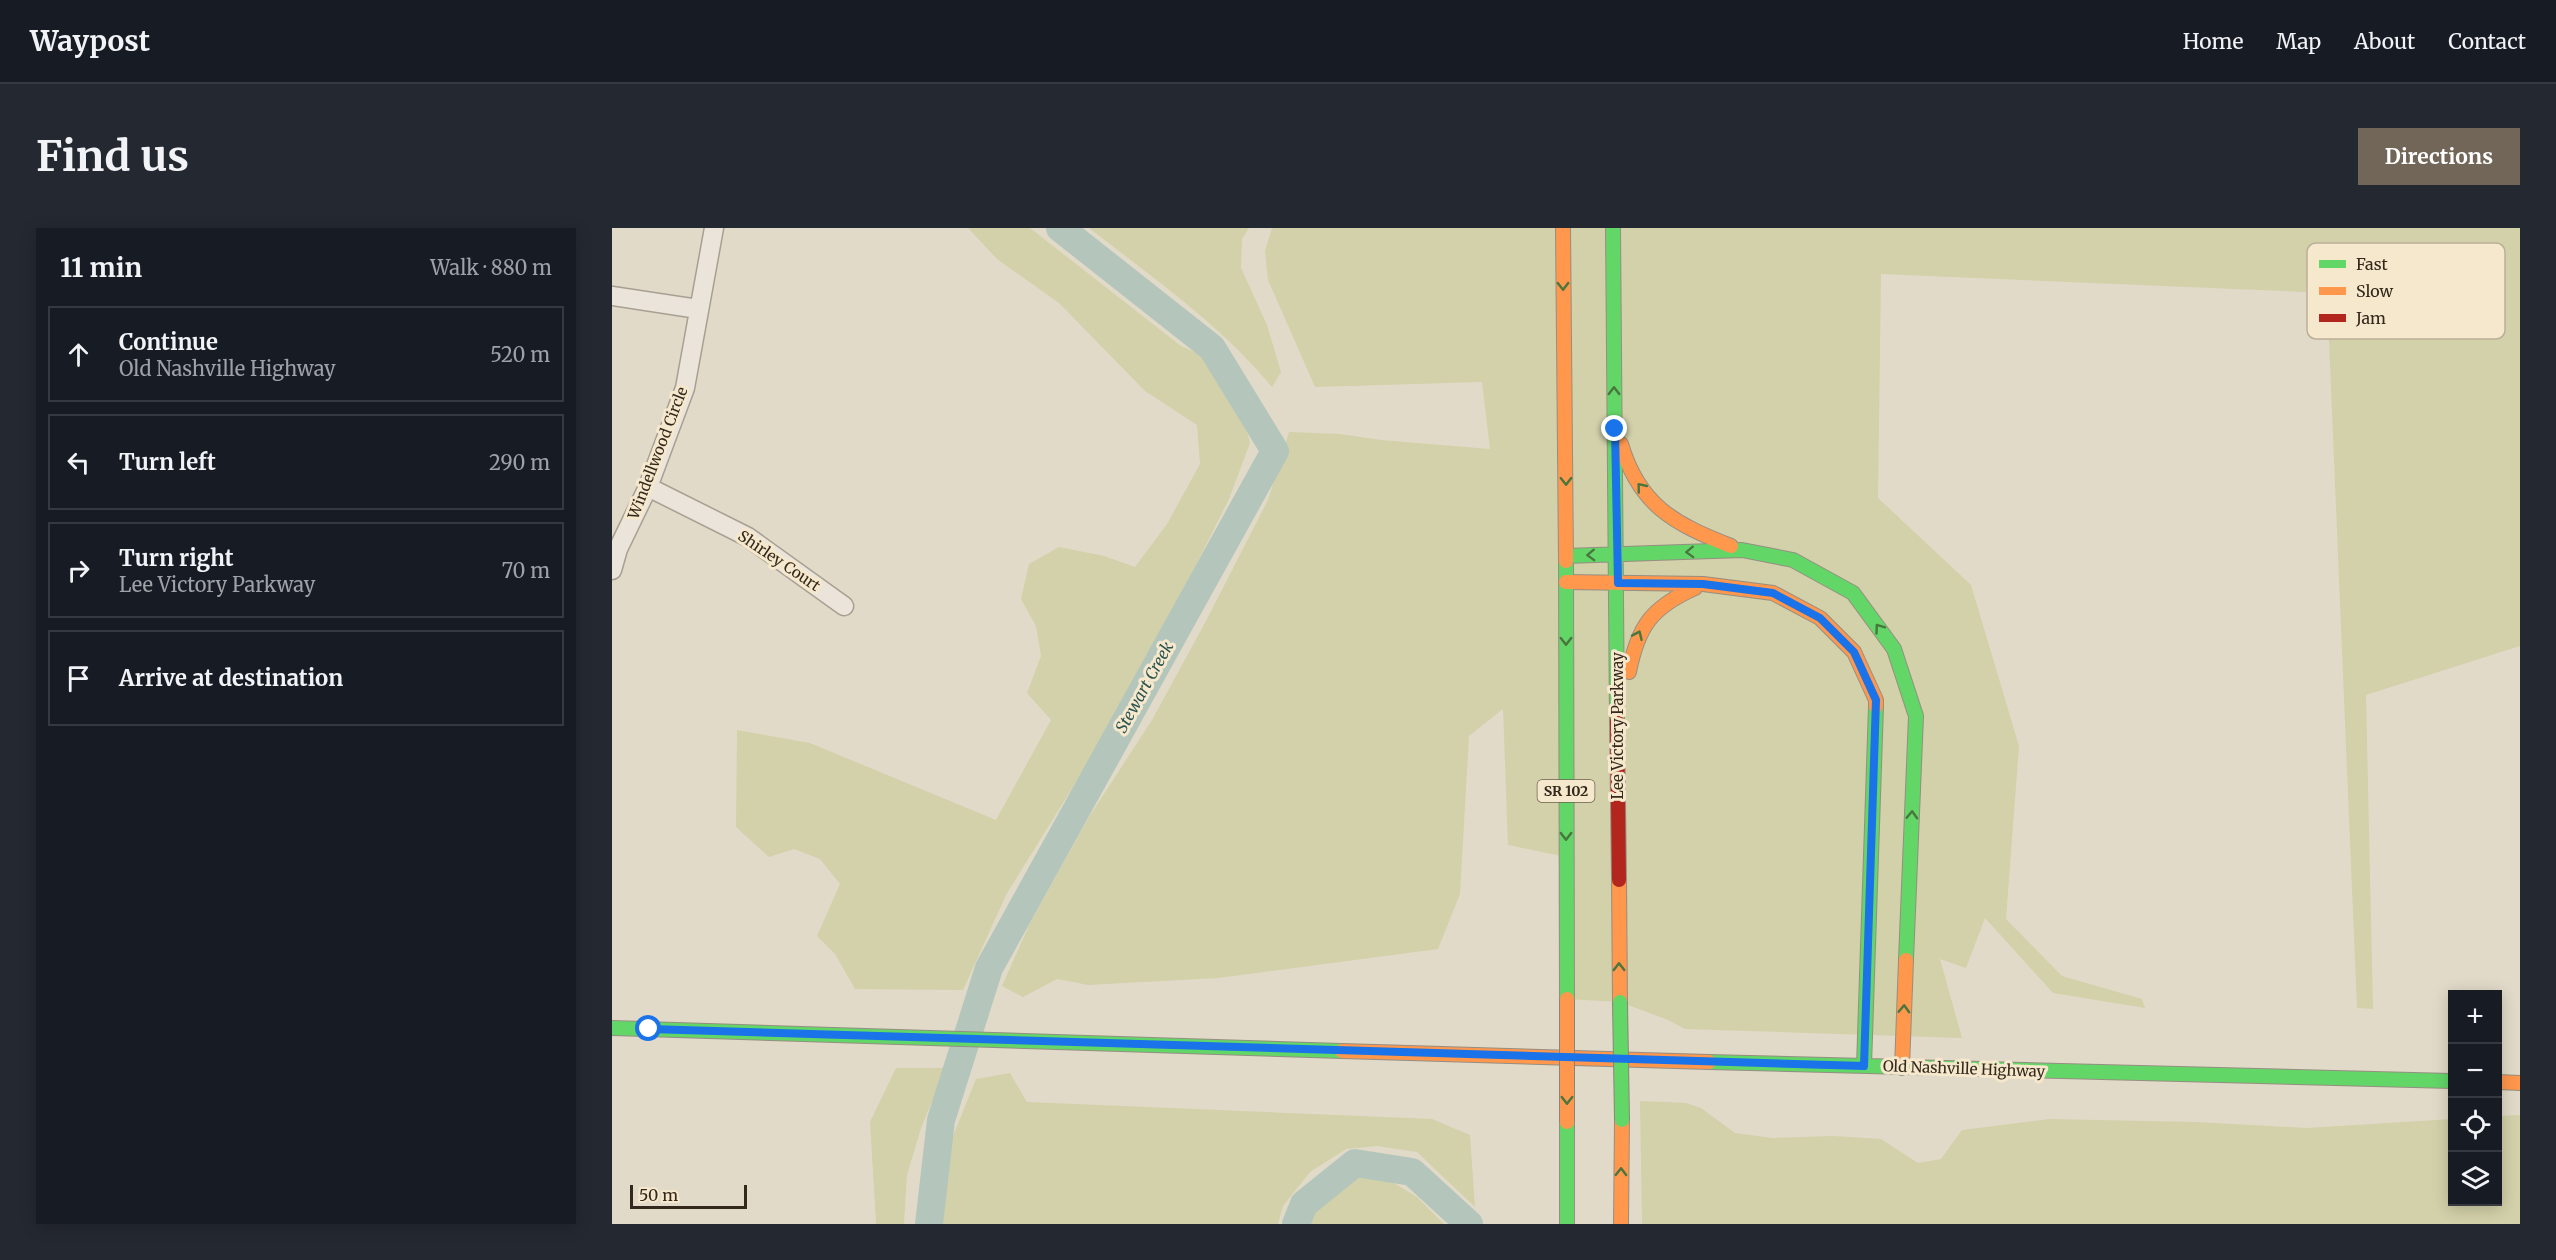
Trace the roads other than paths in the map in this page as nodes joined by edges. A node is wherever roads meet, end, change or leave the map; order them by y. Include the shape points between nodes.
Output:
1 (714, 228) edge
2 (1563, 228) edge
3 (1613, 228) edge
4 (612, 296) edge
5 (698, 309) junction
6 (1615, 429) junction
7 (648, 487) junction
8 (615, 548) edge
9 (1742, 550) junction
10 (1615, 554) junction
11 (1566, 556) junction
12 (612, 570) edge
13 (1566, 582) junction
14 (1618, 583) junction
15 (1703, 584) junction
16 (844, 606) dead end
17 (1618, 859) junction
18 (612, 1028) edge
19 (1864, 1066) junction
20 (1902, 1068) junction
21 (2448, 1081) edge
22 (2502, 1082) edge
23 (2520, 1083) edge
24 (1568, 1224) edge
25 (1621, 1224) edge

1 - 5 street, Windellwood Circle
2 -> 11 main road, SR 102
6 -> 3 main road, Lee Victory Parkway
4 - 5 street
5 - 7 street, Windellwood Circle via 685,388
9 -> 6 main road via 1678,522 1652,501 1633,477
6 - 10 main road, Lee Victory Parkway
7 - 8 street, Windellwood Circle
7 - 16 street, Shirley Court via 748,537
8 - 12 street, Windellwood Circle
9 -> 10 main road
20 -> 9 main road via 1916,717 1894,649 1853,593 1793,560
10 -> 11 main road
10 - 14 main road, Lee Victory Parkway
11 - 13 main road, SR 102
13 - 14 main road
13 -> 24 main road, SR 102, bridge
14 - 15 main road
14 - 17 main road, Lee Victory Parkway
17 -> 15 main road via 1629,816 1628,676 1633,647 1651,613
15 - 19 main road via 1773,593 1820,618 1854,652 1876,700
25 -> 17 main road, Lee Victory Parkway, bridge
18 - 19 main road, Old Nashville Highway
19 - 20 main road, Old Nashville Highway
20 - 21 main road, Old Nashville Highway
22 - 23 main road

